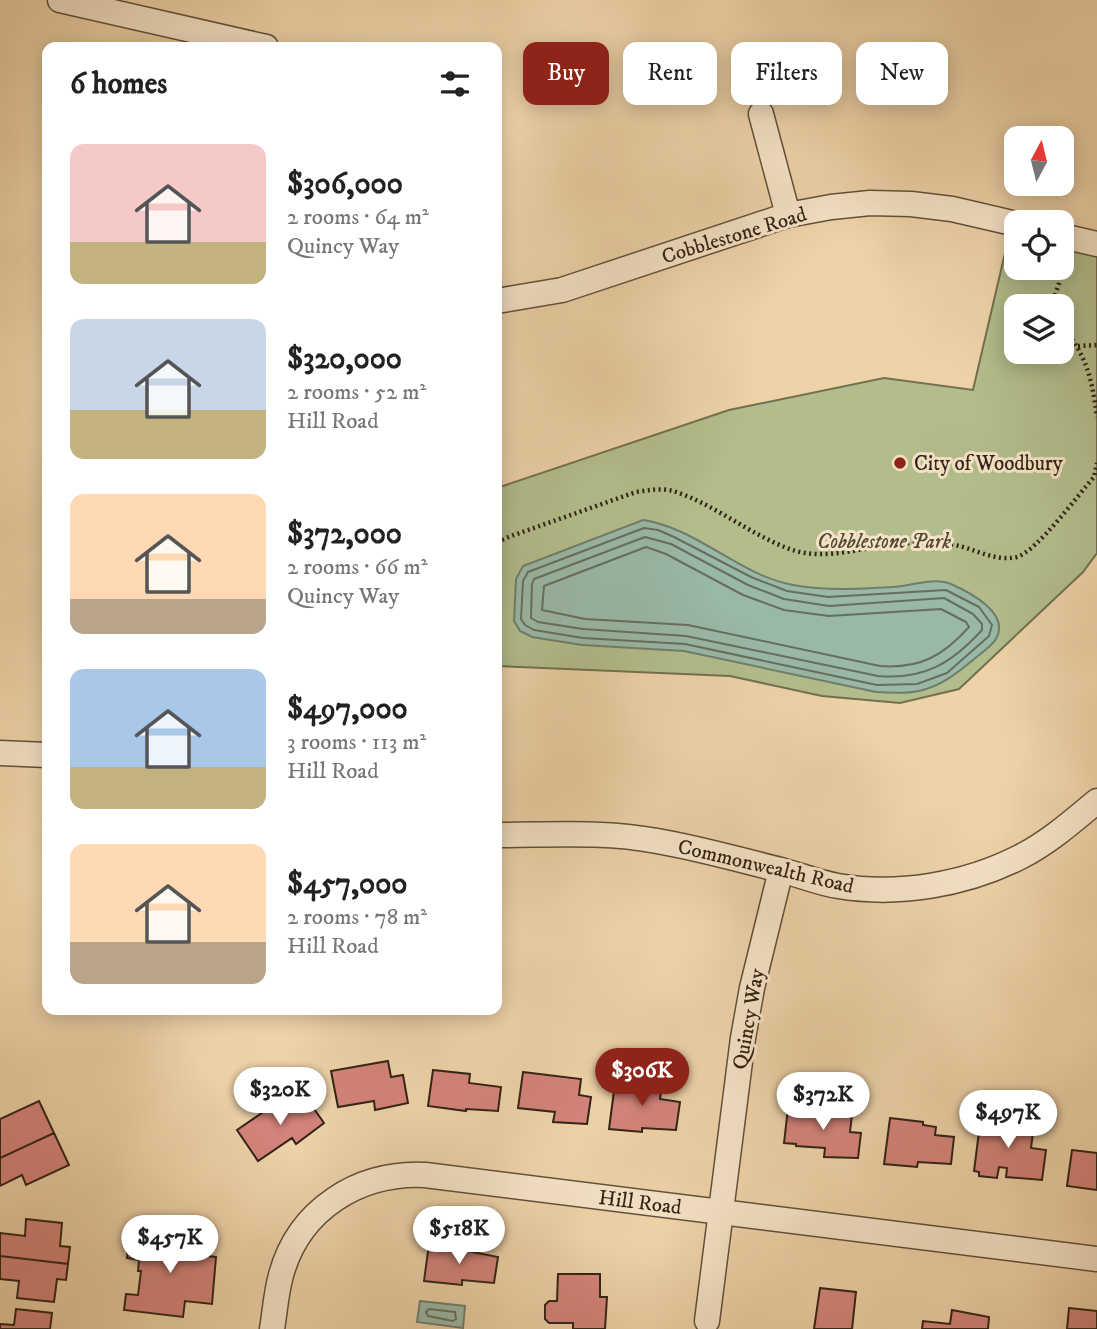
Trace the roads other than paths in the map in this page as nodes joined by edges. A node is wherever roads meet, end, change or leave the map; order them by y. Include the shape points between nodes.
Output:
1 (60, 0) edge
2 (244, 42) edge
3 (761, 114) dead end
4 (788, 215) junction
5 (1004, 221) edge
6 (1074, 239) edge
7 (1097, 244) edge
8 (502, 300) edge
9 (0, 753) edge
10 (42, 755) edge
11 (1097, 801) edge
12 (502, 835) edge
13 (781, 870) junction
14 (720, 1212) junction
15 (1097, 1259) edge
16 (707, 1321) dead end
17 (272, 1329) edge

1 - 2 street
3 - 4 street
4 - 5 street, Cobblestone Road via 870,203 911,204
4 - 8 street, Cobblestone Road via 562,290
6 - 7 street
9 - 10 street
11 - 13 street, Commonwealth Road via 1021,857 955,881 873,889 837,886
12 - 13 street, Commonwealth Road via 621,836
13 - 14 street, Quincy Way via 743,1038
14 - 15 street, Hill Road
14 - 16 street, Quincy Way
14 - 17 street, Hill Road via 425,1175 383,1177 340,1196 302,1232 281,1275

